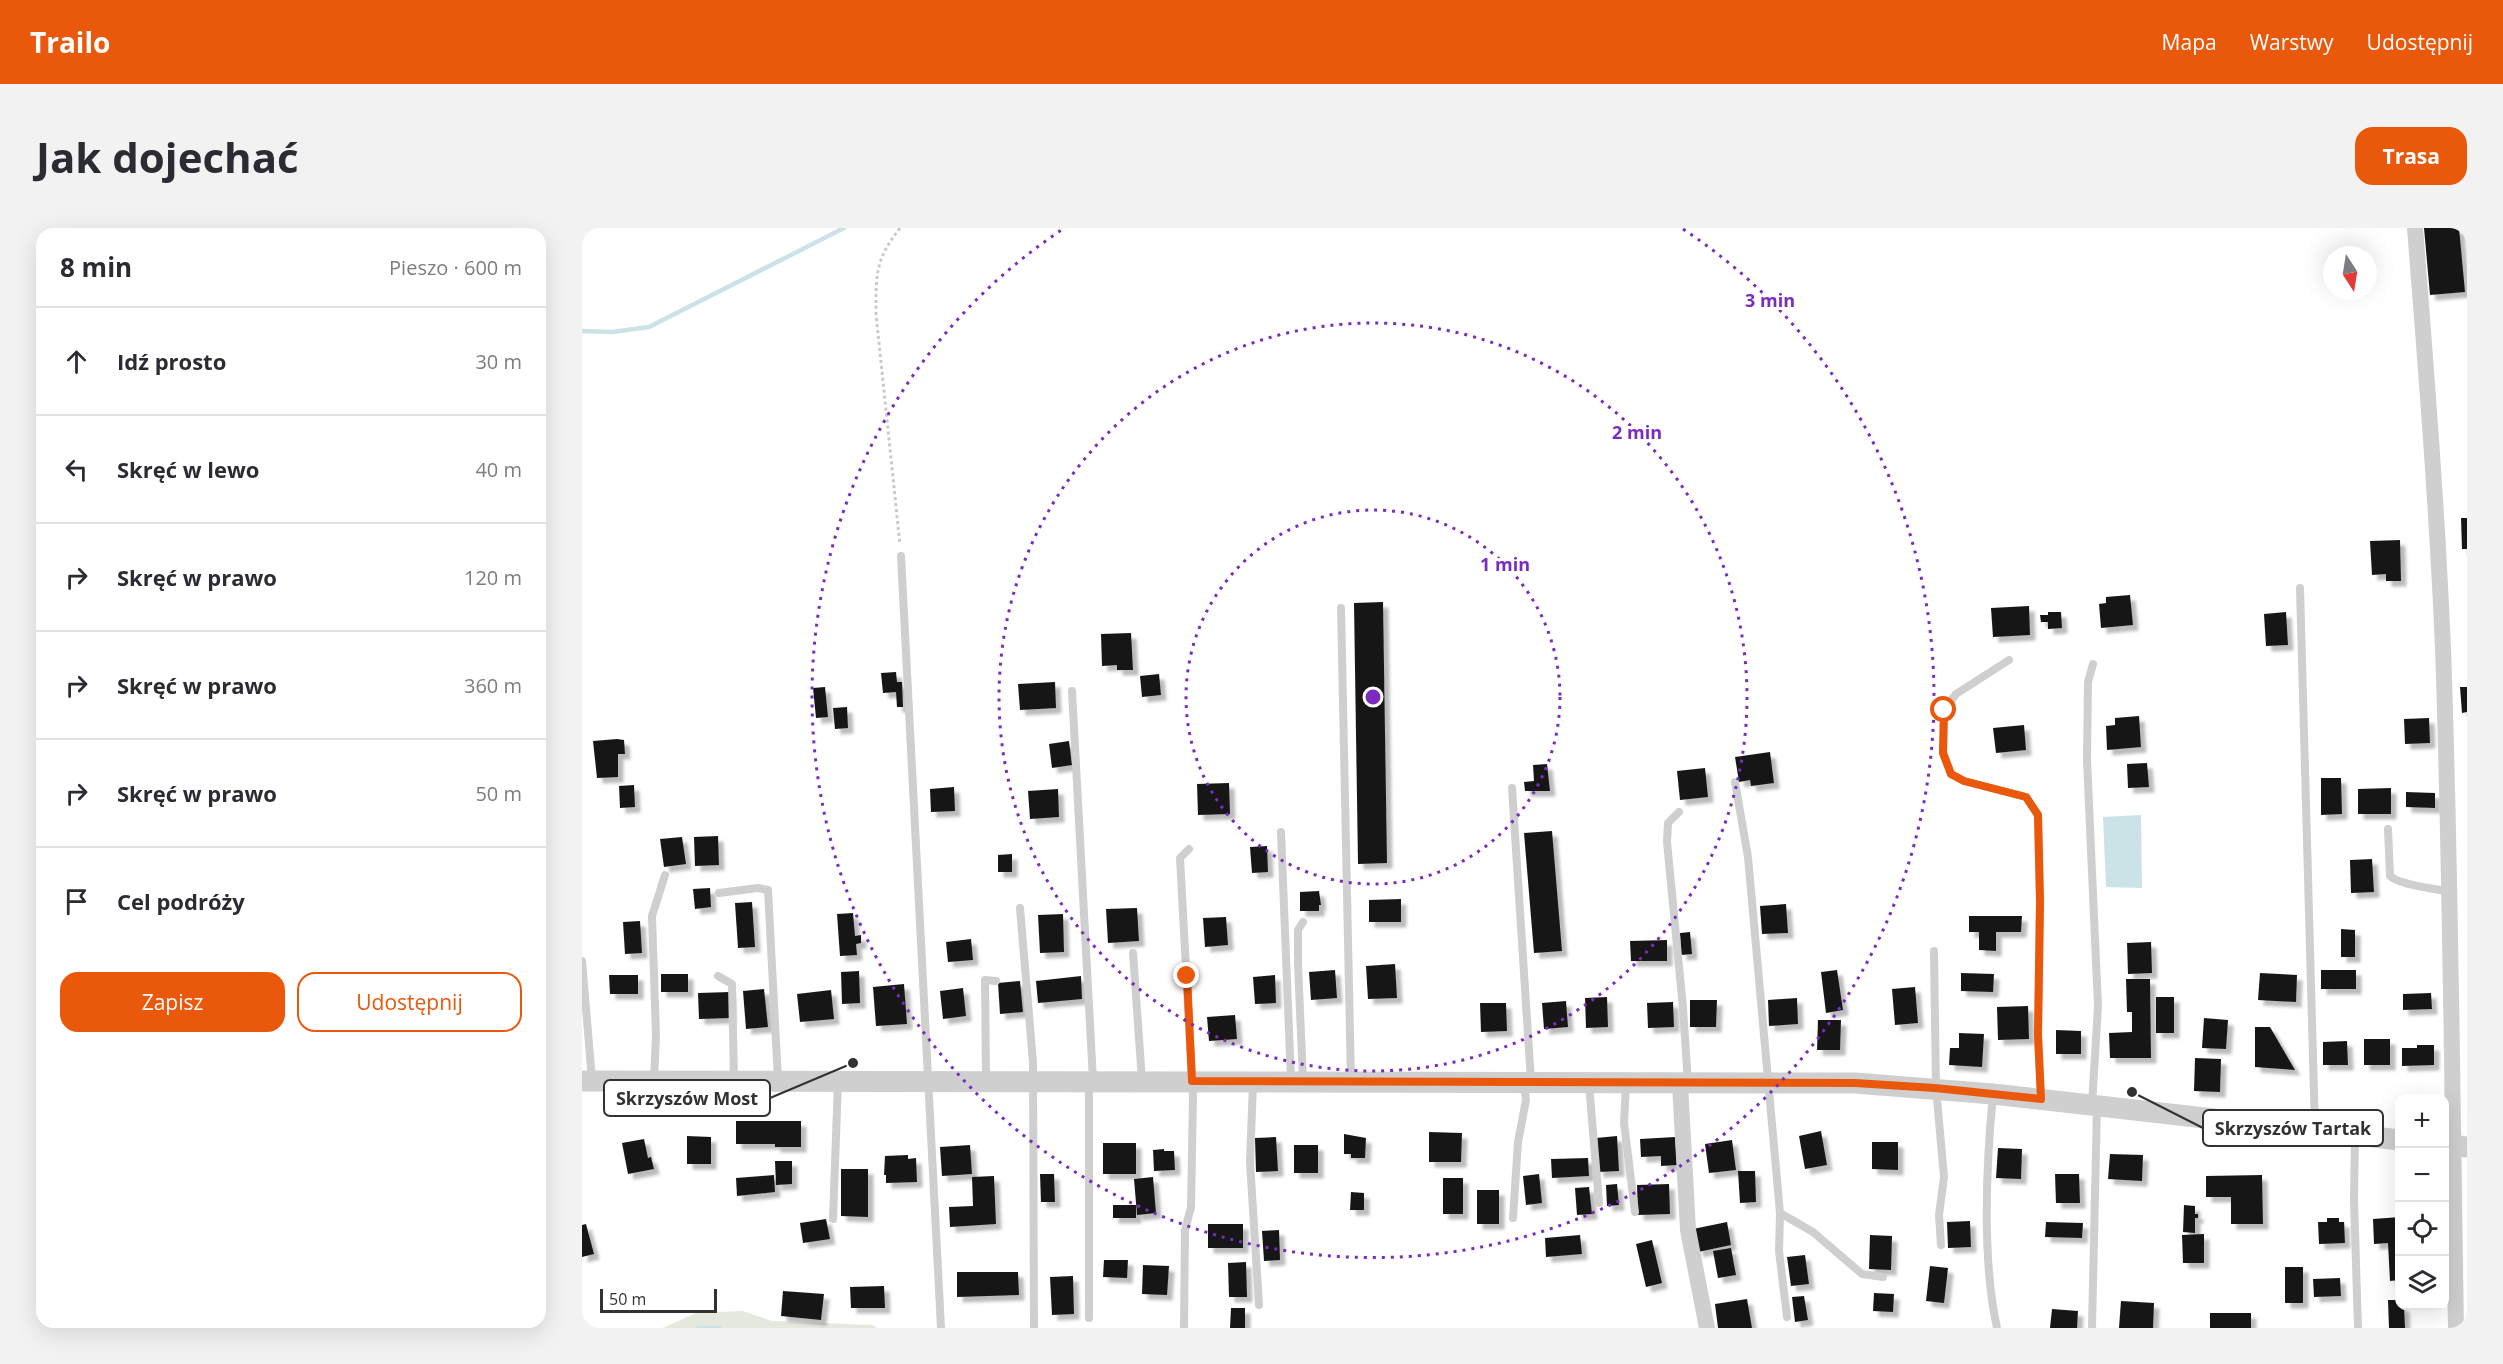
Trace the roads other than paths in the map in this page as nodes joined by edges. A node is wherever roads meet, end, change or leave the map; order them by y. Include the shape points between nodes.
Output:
1 (2415, 228) edge
2 (901, 556) road end
3 (2300, 588) dead end
4 (1341, 608) dead end
5 (2009, 660) dead end
6 (2093, 664) dead end
7 (1072, 691) dead end
8 (1735, 782) dead end
9 (1512, 788) dead end
10 (1679, 812) dead end
11 (2388, 829) dead end
12 (1281, 832) dead end
13 (1189, 849) dead end
14 (665, 875) dead end
15 (719, 892) dead end
16 (2450, 893) junction
17 (1020, 908) dead end
18 (1303, 922) dead end
19 (1934, 951) dead end
20 (1133, 953) dead end
21 (582, 961) edge
22 (718, 976) dead end
23 (996, 981) dead end
24 (778, 1080) junction
25 (1091, 1080) junction
26 (587, 1081) edge
27 (654, 1081) junction
28 (734, 1081) junction
29 (838, 1081) junction
30 (929, 1081) junction
31 (986, 1081) junction
32 (1032, 1081) junction
33 (1142, 1081) junction
34 (1192, 1081) junction
35 (1253, 1081) junction
36 (1297, 1081) junction
37 (1351, 1082) junction
38 (1769, 1083) junction
39 (1528, 1084) junction
40 (1589, 1084) junction
41 (1626, 1084) junction
42 (1684, 1084) junction
43 (1935, 1088) junction
44 (1993, 1094) junction
45 (2041, 1099) junction
46 (2095, 1105) junction
47 (2315, 1130) junction
48 (2355, 1135) junction
49 (2395, 1139) edge
50 (2455, 1145) edge
51 (1599, 1203) dead end
52 (1635, 1212) dead end
53 (1780, 1213) junction
54 (1513, 1218) dead end
55 (833, 1219) dead end
56 (1941, 1245) dead end
57 (1883, 1277) dead end
58 (1259, 1305) dead end
59 (1787, 1317) dead end
60 (1089, 1318) dead end
61 (941, 1328) edge
62 (1034, 1328) edge
63 (1184, 1328) edge
64 (1707, 1328) edge
65 (1996, 1328) edge
66 (2092, 1328) edge
67 (2358, 1328) edge
68 (2456, 1328) edge

1 - 16 street via 2433,445
2 - 30 lane
3 - 47 lane
4 - 37 lane
5 - 45 lane via 1956,694 1944,710 1943,753 1951,774 2026,797 2038,815
6 - 46 lane via 2088,682 2087,760 2098,1006
7 - 25 lane
8 - 38 lane via 1748,856
9 - 39 lane
10 - 42 lane via 1668,823 1667,842 1683,1008
11 - 16 lane via 2390,876 2396,882
12 - 36 lane
13 - 34 lane via 1180,858
14 - 27 lane via 652,916
15 - 24 lane via 768,890
16 - 50 street
17 - 32 lane
18 - 36 lane via 1298,930
19 - 43 lane
20 - 33 lane
21 - 26 lane
22 - 28 lane via 732,984
23 - 31 lane via 985,980
24 - 28 street
24 - 29 street
25 - 32 street
25 - 33 street
25 - 60 lane
26 - 27 street
27 - 28 street
29 - 30 street
29 - 55 lane
30 - 31 street
30 - 61 lane
31 - 32 street
32 - 62 lane
33 - 34 street
34 - 35 street
34 - 63 lane via 1191,1207 1185,1230
35 - 36 street
35 - 58 lane via 1250,1162
36 - 37 street
37 - 39 street
38 - 42 street
38 - 43 street
38 - 53 lane
39 - 40 street
39 - 54 lane via 1518,1142
40 - 41 street
40 - 51 lane
41 - 42 street
41 - 52 lane via 1624,1123
42 - 64 street via 1688,1230
43 - 44 street
43 - 56 lane via 1944,1177 1939,1215
44 - 45 street
44 - 65 lane via 1988,1245
45 - 46 street
46 - 47 street
46 - 66 lane
47 - 48 street
48 - 49 street
48 - 67 lane
50 - 68 street
53 - 57 lane via 1813,1232 1862,1274
53 - 59 lane via 1779,1251

